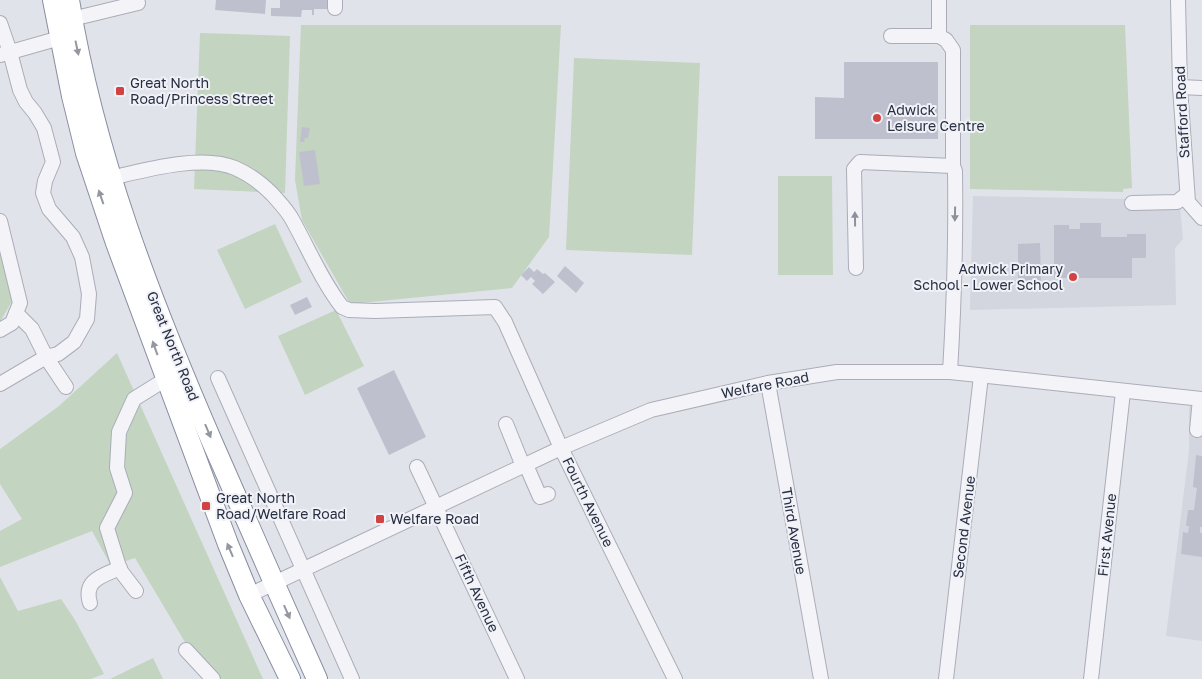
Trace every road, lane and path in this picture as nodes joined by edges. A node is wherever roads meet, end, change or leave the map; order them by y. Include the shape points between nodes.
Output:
1 (53, 0) edge
2 (939, 0) edge
3 (1178, 0) edge
4 (138, 3) dead end
5 (71, 10) edge
6 (0, 23) edge
7 (891, 36) dead end
8 (939, 36) junction
9 (60, 38) junction
10 (5, 54) edge
11 (1180, 87) junction
12 (1202, 88) edge
13 (953, 166) junction
14 (111, 178) junction
15 (1187, 194) junction
16 (1132, 203) dead end
17 (1202, 218) edge
18 (0, 221) edge
19 (856, 268) dead end
20 (16, 313) junction
21 (0, 330) edge
22 (46, 357) junction
23 (950, 372) junction
24 (981, 376) junction
25 (218, 378) dead end
26 (166, 379) junction
27 (768, 383) junction
28 (0, 384) edge
29 (66, 387) dead end
30 (1123, 392) junction
31 (1201, 399) edge
32 (506, 424) dead end
33 (1197, 430) dead end
34 (561, 448) junction
35 (524, 465) junction
36 (417, 466) dead end
37 (548, 494) dead end
38 (437, 507) junction
39 (120, 568) junction
40 (302, 570) junction
41 (274, 583) junction
42 (136, 591) dead end
43 (249, 595) junction
44 (90, 603) dead end
45 (186, 650) dead end
46 (213, 679) edge
47 (290, 679) edge
48 (317, 679) edge
49 (352, 679) edge
50 (517, 679) edge
51 (675, 679) edge
52 (820, 679) edge
53 (946, 679) edge
54 (1091, 679) edge

1 - 9 highway, Great North Road
2 - 8 street
3 - 11 street, Stafford Road
4 - 5 street
5 -> 14 highway, Great North Road via 88,94
6 - 10 street
7 - 8 street
8 - 13 street via 952,50
9 - 10 street
26 -> 9 highway, Great North Road via 89,162
10 - 22 street via 26,102 44,128 53,162 43,192 49,209 73,237 79,250 89,294 87,318 74,342 58,354
11 - 12 street
11 - 15 street, Stafford Road
19 -> 13 street via 854,169 860,162
13 -> 23 street via 955,290
14 - 34 street, Fourth Avenue via 189,164 216,163 234,167 264,186 282,204 342,307 375,311 495,307 505,322
14 -> 41 highway, Great North Road via 165,329
15 - 16 street via 1177,202
15 - 17 street, Stafford Road via 1188,202
18 - 20 street via 20,304
20 - 21 street via 12,323
20 - 22 street via 32,329
22 - 28 street
22 - 29 street
23 - 24 street, Welfare Road
23 - 27 street, Welfare Road via 837,372
24 - 30 street, Welfare Road
24 - 53 street, Second Avenue
25 - 40 street
26 - 39 street via 134,399 119,432 117,468 125,493 108,528
43 -> 26 highway, Great North Road
27 - 34 street, Welfare Road via 651,410
27 - 52 street, Third Avenue
30 - 31 street, Welfare Road
30 - 54 street, First Avenue
31 - 33 street
32 - 35 street
34 - 35 street, Welfare Road
34 - 51 street, Fourth Avenue
35 - 37 street via 540,497
35 - 38 street, Welfare Road
36 - 38 street, Fifth Avenue
38 - 40 street, Welfare Road
38 - 50 street, Fifth Avenue
39 - 42 street
39 - 44 street via 99,577 90,586 87,593
40 - 41 street, Welfare Road
40 - 49 street
41 - 43 street, Welfare Road
41 -> 48 highway, Great North Road
43 - 47 highway, Great North Road
45 - 46 street

